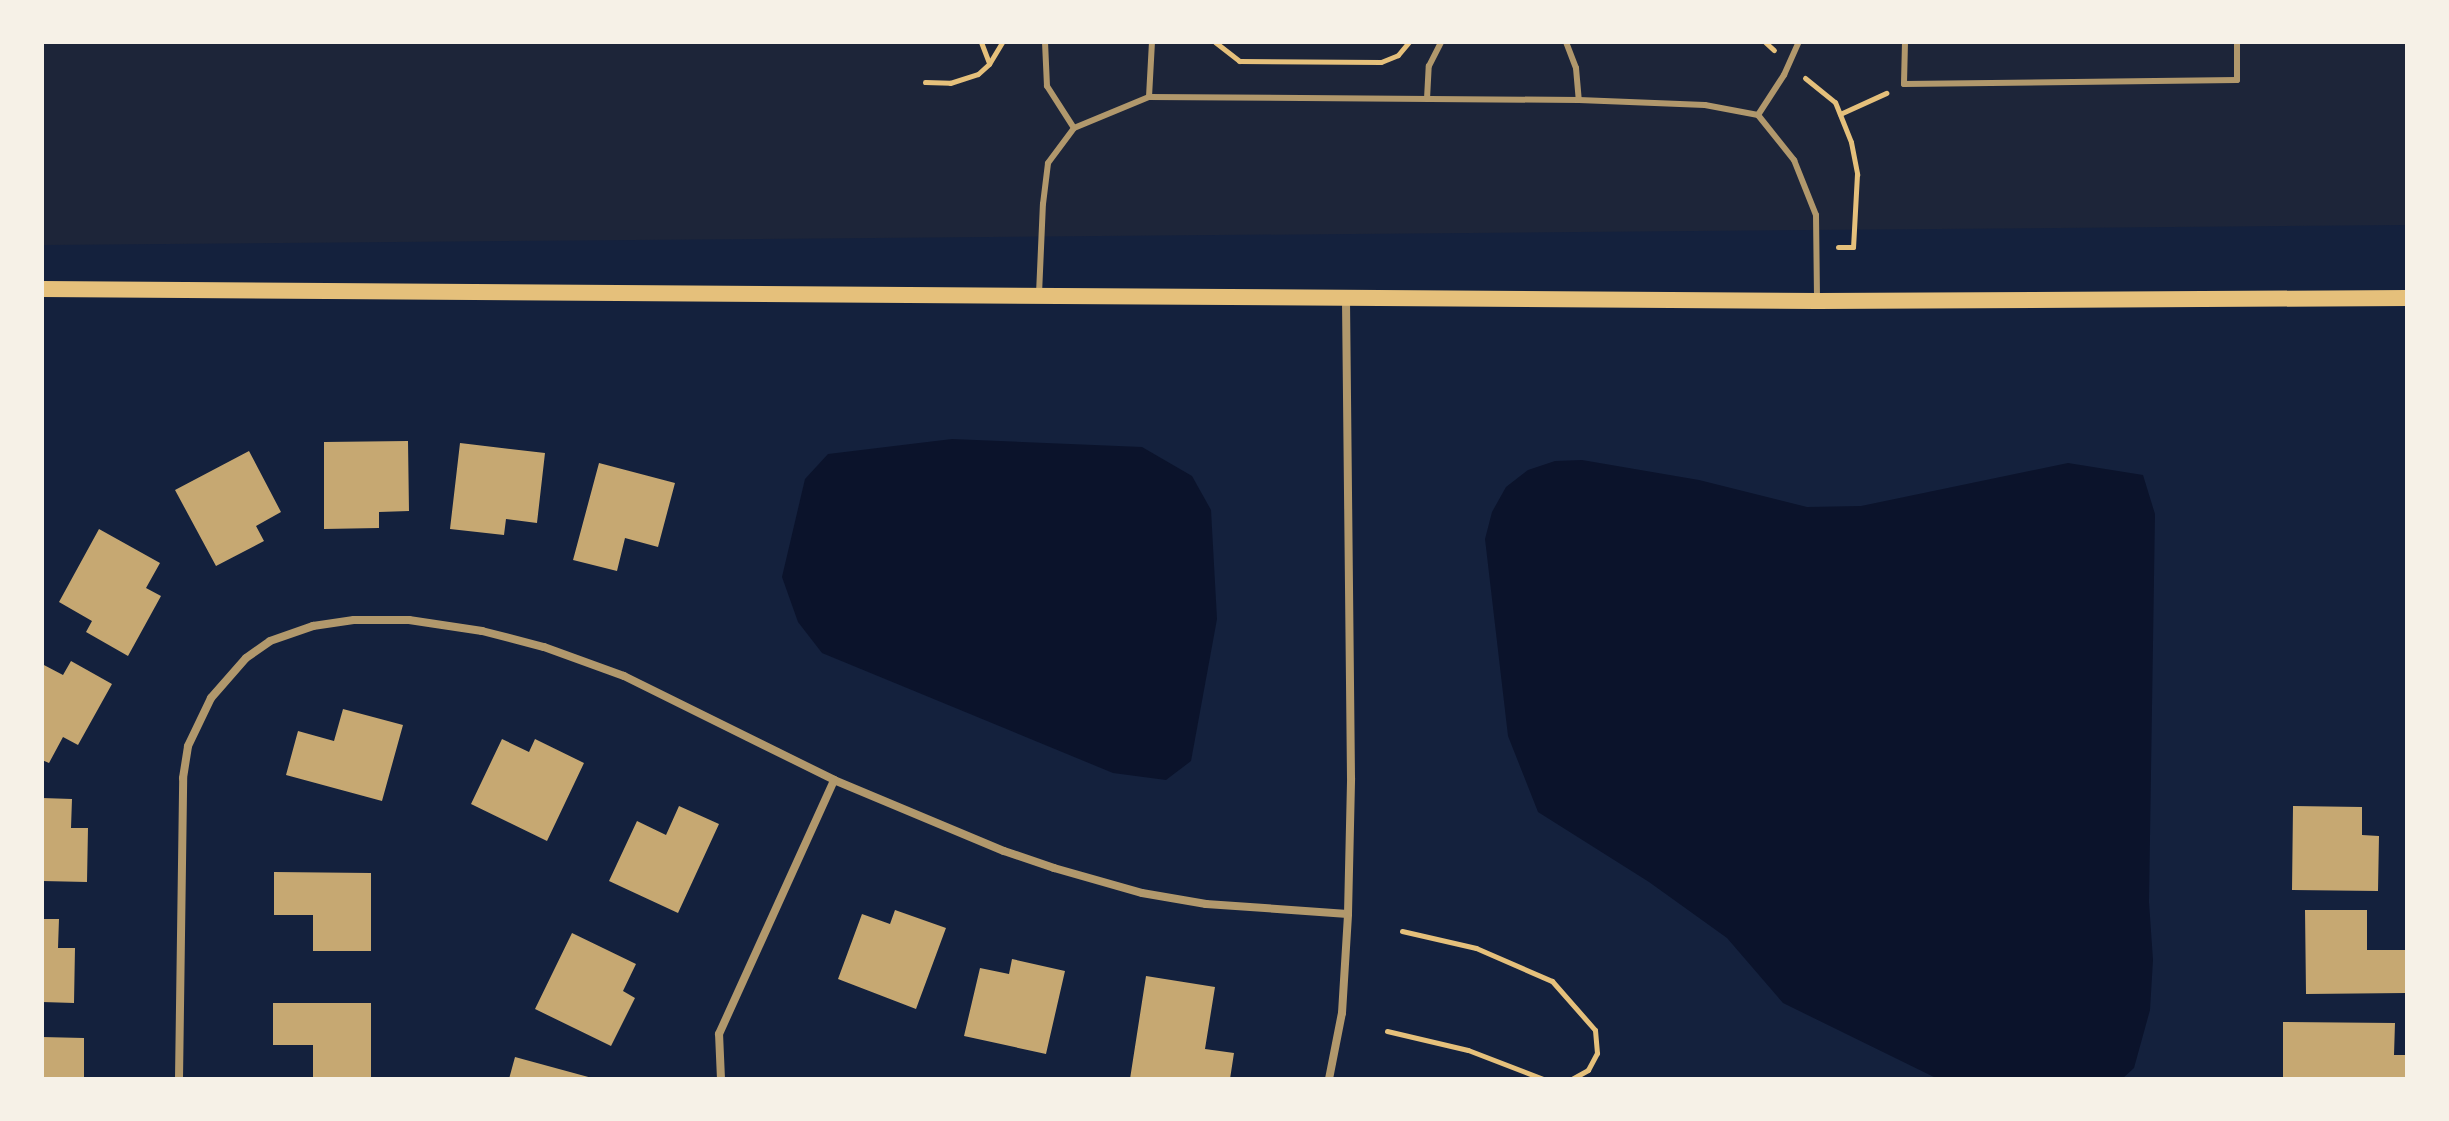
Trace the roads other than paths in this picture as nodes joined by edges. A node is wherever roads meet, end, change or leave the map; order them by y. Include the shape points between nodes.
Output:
1 (1045, 42) edge
2 (1152, 42) edge
3 (1441, 42) edge
4 (1566, 42) edge
5 (1799, 42) edge
6 (1905, 42) edge
7 (2237, 42) edge
8 (1149, 97) junction
9 (1427, 99) junction
10 (1579, 100) junction
11 (1758, 115) junction
12 (1074, 128) junction
13 (42, 289) edge
14 (1039, 294) junction
15 (1346, 295) junction
16 (2407, 298) edge
17 (1817, 301) junction
18 (834, 780) junction
19 (1348, 914) junction
20 (179, 1079) edge
21 (721, 1079) edge
22 (1329, 1079) edge

1 - 12 lane via 1047,86
2 - 8 lane
3 - 9 lane via 1429,66
4 - 10 lane via 1576,68
5 - 11 lane
6 - 7 lane via 1904,84 2237,80
8 - 9 lane
8 - 12 lane
9 - 10 lane
10 - 11 lane via 1705,105
11 - 17 lane via 1794,160 1816,215
12 - 14 lane via 1048,163
13 - 14 main road
14 - 15 main road
15 - 17 main road
15 - 19 street
16 - 17 main road
18 - 19 street via 1004,851 1142,893 1221,906
18 - 20 street via 624,676 482,631 409,620 354,620 313,626 270,641 224,681 199,717 188,746 183,778
18 - 21 street via 719,1034
19 - 22 street via 1342,1013

